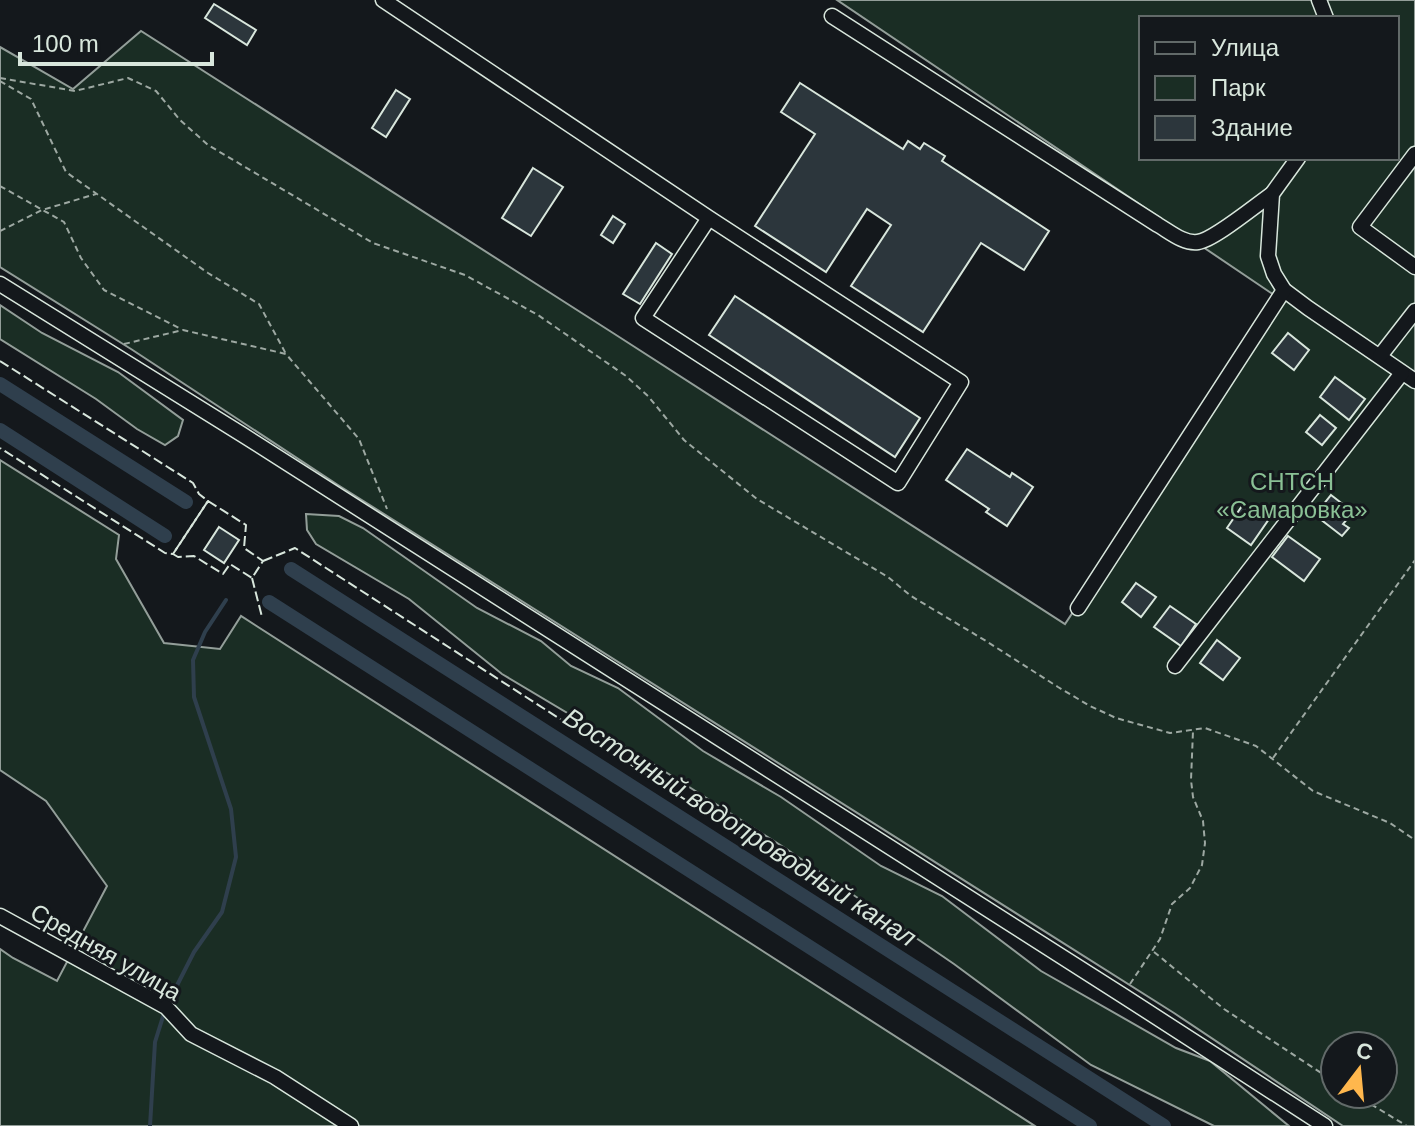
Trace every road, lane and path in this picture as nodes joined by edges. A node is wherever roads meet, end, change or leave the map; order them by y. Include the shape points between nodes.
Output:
1 (383, 0) edge
2 (832, 16) dead end
3 (0, 80) edge
4 (1415, 154) edge
5 (1297, 160) edge
6 (0, 186) edge
7 (97, 194) junction
8 (1272, 194) junction
9 (42, 210) junction
10 (709, 218) junction
11 (0, 231) edge
12 (1415, 267) edge
13 (0, 284) edge
14 (1284, 290) junction
15 (1415, 311) edge
16 (183, 330) junction
17 (103, 349) junction
18 (286, 354) junction
19 (1380, 356) junction
20 (1409, 377) edge
21 (387, 508) dead end
22 (1415, 560) edge
23 (1078, 608) dead end
24 (1175, 666) dead end
25 (1193, 731) junction
26 (1273, 759) junction
27 (1415, 840) edge
28 (0, 916) edge
29 (1152, 951) junction
30 (1122, 995) junction
31 (1319, 1071) edge
32 (1380, 1110) edge
33 (351, 1126) edge
34 (1325, 1126) edge
35 (1407, 1126) edge

1 - 10 street
2 - 8 street via 1187,241 1211,237
3 - 7 path via 31,99 66,172
3 - 25 path via 75,91 128,78 156,91 208,145 373,243 465,275 538,315 626,376 684,440 757,499 1058,687 1116,718 1170,733
4 - 12 street via 1360,227
5 - 8 street
6 - 9 path
7 - 9 path
7 - 18 path via 259,304
8 - 14 street via 1268,256
9 - 11 path
9 - 16 path via 64,222 104,290
10 - 10 street via 961,382 898,483 643,318
13 - 17 street
14 - 19 street
14 - 23 street
15 - 19 street
16 - 17 path
16 - 18 path
17 - 30 street
18 - 21 path via 359,439
19 - 20 street
20 - 24 street
22 - 26 path
25 - 26 path via 1205,728 1256,746
25 - 29 path via 1191,780 1203,821 1202,865 1190,888 1172,904
26 - 27 path via 1313,791 1390,823
28 - 33 street, Средняя улица via 166,1007 191,1034 275,1077
29 - 30 path
29 - 31 path via 1224,1009
30 - 34 street
32 - 35 path

